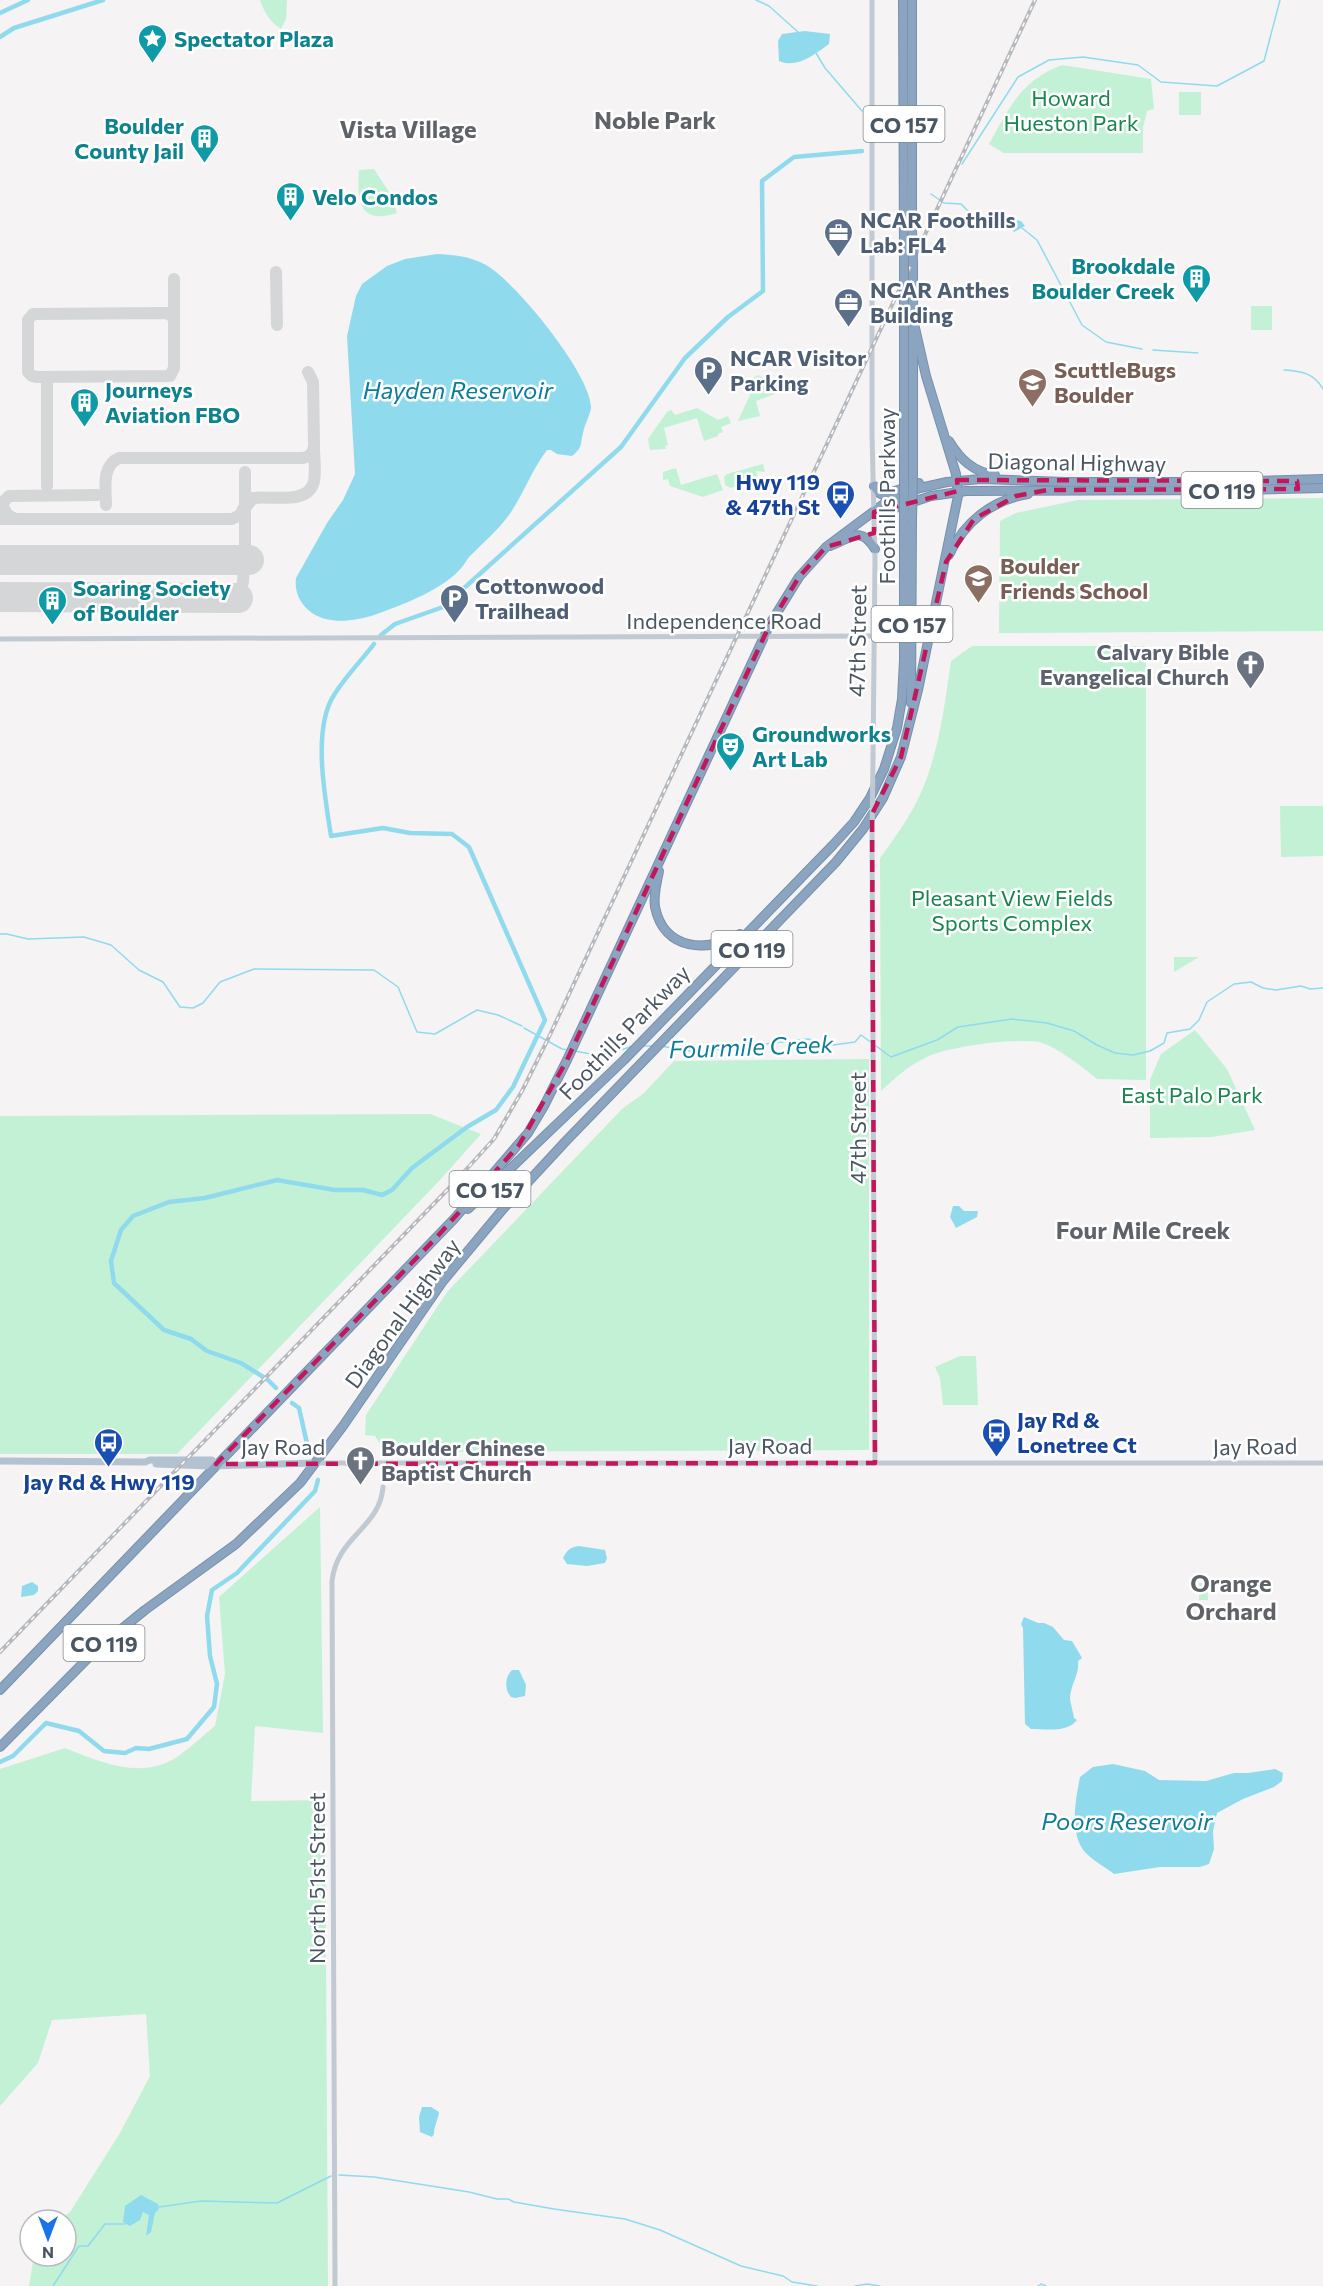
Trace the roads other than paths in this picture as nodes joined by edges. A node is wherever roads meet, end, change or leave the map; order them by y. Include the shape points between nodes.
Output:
1 (872, 0) edge
2 (903, 0) edge
3 (912, 0) edge
4 (913, 319) junction
5 (942, 429) junction
6 (1323, 479) edge
7 (957, 480) junction
8 (947, 482) junction
9 (1062, 482) junction
10 (1298, 485) junction
11 (874, 486) junction
12 (1323, 488) edge
13 (1047, 490) junction
14 (958, 491) junction
15 (874, 513) junction
16 (908, 521) junction
17 (826, 547) junction
18 (874, 549) junction
19 (946, 562) junction
20 (872, 636) junction
21 (764, 637) junction
22 (0, 639) edge
23 (909, 728) junction
24 (660, 861) junction
25 (749, 929) junction
26 (436, 1238) junction
27 (0, 1461) edge
28 (315, 1463) junction
29 (876, 1463) junction
30 (1323, 1463) edge
31 (216, 1464) junction
32 (383, 1487) dead end
33 (0, 1690) edge
34 (0, 1747) edge
35 (335, 2286) edge

1 - 11 street, 47th Street
2 - 16 highway, Foothills Parkway / CO 157, bridge via 904,476
3 - 4 highway, Foothills Parkway / CO 157, bridge
4 - 5 highway
4 - 16 highway, Foothills Parkway / CO 157, bridge via 913,473
5 - 7 highway
5 - 9 highway via 958,455 976,470
6 - 10 highway, Diagonal Highway / CO 119
7 - 8 highway, Diagonal Highway / CO 119
7 - 9 highway, Diagonal Highway / CO 119
7 - 14 highway
8 - 11 highway via 929,481 883,495
8 - 15 highway, Diagonal Highway / CO 119 via 898,497
9 - 10 highway, Diagonal Highway / CO 119
10 - 12 highway, Diagonal Highway / CO 119
10 - 13 highway, Diagonal Highway / CO 119
11 - 15 street, 47th Street
13 - 14 highway, Diagonal Highway
13 - 19 highway, CO 119 via 1008,498 982,512 960,535
14 - 15 highway, Diagonal Highway
14 - 19 highway
15 - 17 highway, Diagonal Highway / CO 119
15 - 18 street, 47th Street
16 - 23 highway, Foothills Parkway / CO 157 via 912,691
16 - 25 highway, Foothills Parkway / CO 157 via 903,681 890,755 854,822
17 - 18 highway via 862,534
17 - 21 highway, Diagonal Highway / CO 119 via 789,591
18 - 20 street, 47th Street
19 - 23 highway, CO 119
20 - 21 street, Independence Road
20 - 29 street, 47th Street, bridge
21 - 22 street, Independence Road
21 - 24 highway, Diagonal Highway / CO 119
23 - 28 highway, Diagonal Highway / CO 119 via 889,786 859,834 831,868 520,1189 457,1263
24 - 25 highway via 656,909 673,937 689,945 708,946 726,942
24 - 26 highway, CO 119 via 577,1040 528,1133
25 - 26 highway, Foothills Parkway / CO 157 via 624,1060
26 - 31 highway, Diagonal Highway / CO 119
27 - 31 main road, Jay Road
28 - 29 street, Jay Road
28 - 31 main road, Jay Road
28 - 34 highway, Diagonal Highway / CO 119 via 300,1483 236,1544 97,1649
29 - 30 street, Jay Road
31 - 33 highway, Diagonal Highway / CO 119
32 - 35 street, North 51st Street via 377,1509 335,1563 332,1581

